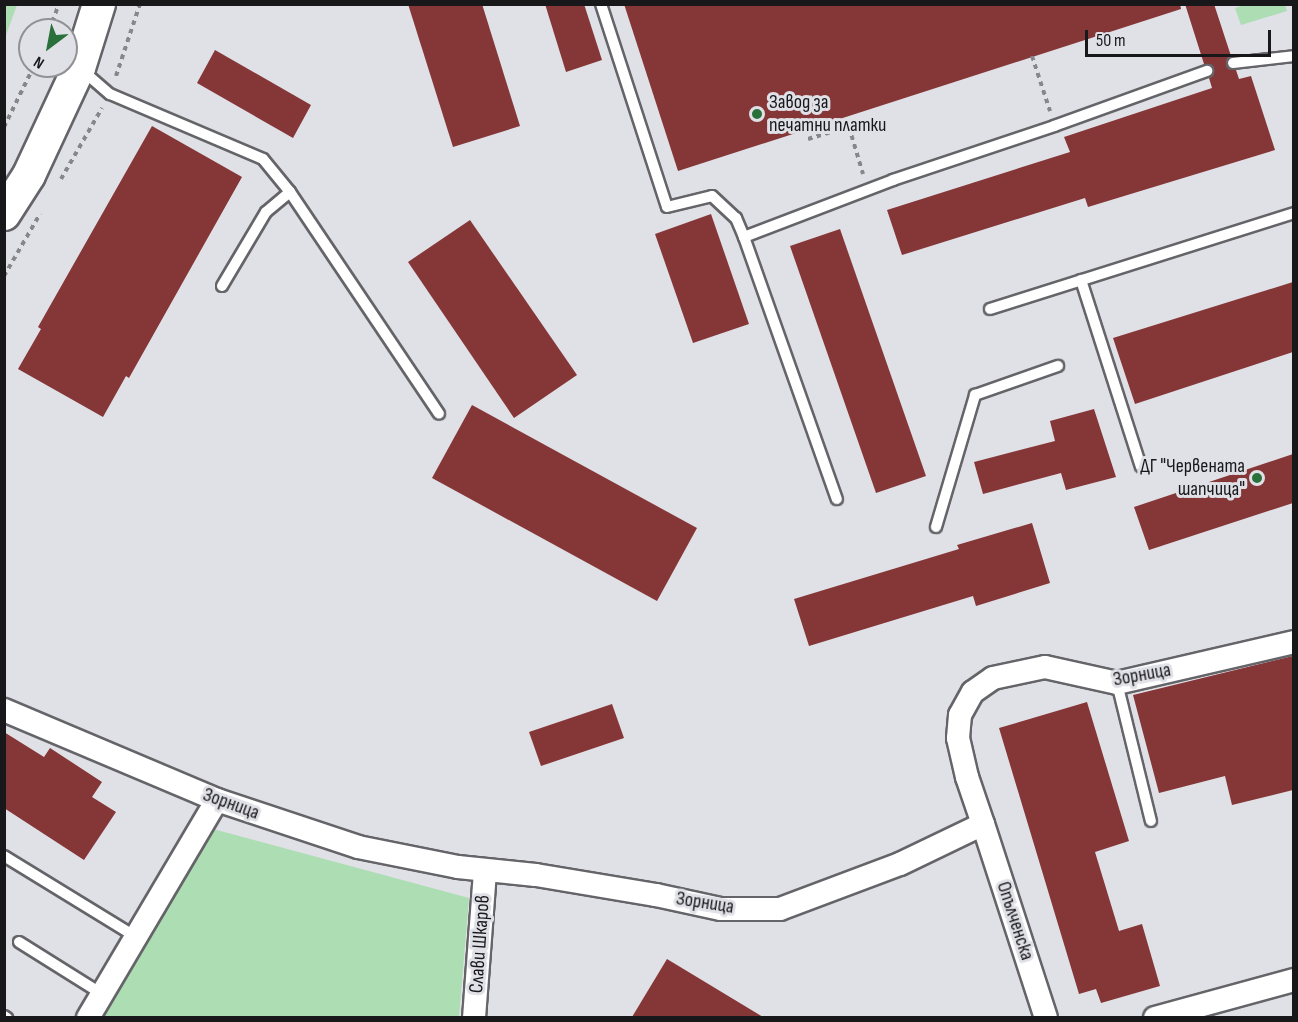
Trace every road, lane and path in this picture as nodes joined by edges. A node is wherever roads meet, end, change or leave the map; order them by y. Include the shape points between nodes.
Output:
1 (99, 4) edge
2 (140, 4) edge
3 (601, 4) edge
4 (1293, 56) edge
5 (1032, 57) dead end
6 (1233, 63) dead end
7 (79, 68) junction
8 (1206, 71) dead end
9 (28, 78) edge
10 (110, 94) junction
11 (861, 123) dead end
12 (1054, 126) junction
13 (4, 127) edge
14 (849, 127) junction
15 (808, 139) dead end
16 (57, 185) dead end
17 (868, 189) junction
18 (290, 192) junction
19 (45, 206) dead end
20 (1293, 213) edge
21 (4, 214) edge
22 (744, 237) junction
23 (4, 276) edge
24 (1081, 280) junction
25 (222, 286) dead end
26 (990, 309) dead end
27 (1058, 366) dead end
28 (439, 414) dead end
29 (1141, 467) dead end
30 (837, 499) dead end
31 (936, 527) dead end
32 (1293, 642) edge
33 (1117, 683) junction
34 (4, 710) edge
35 (217, 801) junction
36 (1151, 821) dead end
37 (983, 824) junction
38 (4, 856) edge
39 (485, 871) junction
40 (136, 937) junction
41 (19, 942) dead end
42 (1293, 980) edge
43 (102, 994) junction
44 (88, 1017) edge
45 (474, 1017) edge
46 (1046, 1017) edge
47 (1155, 1017) edge

1 - 7 main road
2 - 10 path
3 - 22 lane via 667,207 712,196 736,218
4 - 6 lane
5 - 12 path
7 - 10 lane
7 - 21 main road via 29,175
8 - 12 lane
9 - 13 path
10 - 16 path
10 - 18 lane via 262,159
11 - 14 path
12 - 17 lane
14 - 15 path
14 - 17 path
17 - 22 lane
18 - 25 lane via 266,212
18 - 28 lane
19 - 23 path
20 - 24 lane
22 - 30 lane
24 - 26 lane
24 - 29 lane
27 - 31 lane via 975,395
32 - 33 street, Зорница
33 - 36 lane
33 - 37 street, Зорница via 1045,667 1004,674 973,692 960,715 958,738
34 - 35 street, Зорница
35 - 39 street, Зорница via 357,847
35 - 40 street
37 - 39 street, Зорница via 900,864 780,909 721,909 601,885
37 - 46 street, Опълченска
38 - 40 lane
39 - 45 street, Слави Шкаров
40 - 43 street
41 - 43 lane
42 - 47 street
43 - 44 street

